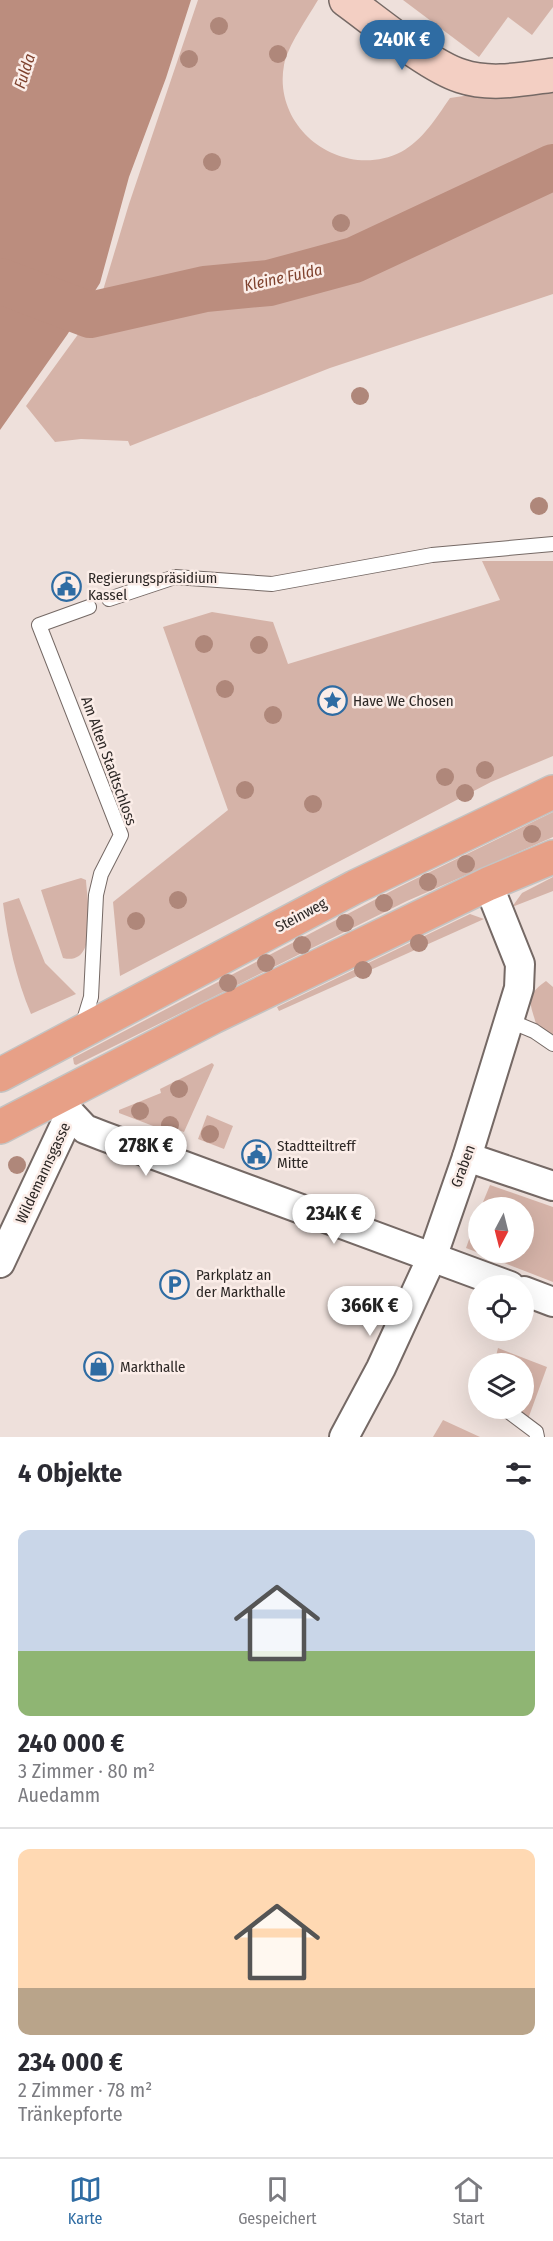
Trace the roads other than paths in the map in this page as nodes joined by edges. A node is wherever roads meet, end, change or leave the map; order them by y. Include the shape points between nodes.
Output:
1 (346, 0) edge
2 (553, 75) edge
3 (553, 544) edge
4 (109, 599) dead end
5 (89, 607) dead end
6 (553, 792) edge
7 (553, 857) edge
8 (488, 884) junction
9 (510, 1021) junction
10 (67, 1040) junction
11 (553, 1044) edge
12 (0, 1075) edge
13 (63, 1106) junction
14 (0, 1127) edge
15 (467, 1157) junction
16 (553, 1186) edge
17 (433, 1255) junction
18 (0, 1263) edge
19 (483, 1275) edge
20 (534, 1295) edge
21 (553, 1302) edge
22 (519, 1419) edge
23 (344, 1437) edge
24 (537, 1437) edge

1 - 2 street via 436,64 462,76 502,82
3 - 4 lane via 432,555 272,584 175,577
5 - 10 lane, Am Alten Stadtschloss via 39,625 121,835 101,874 96,895 91,997
6 - 10 main road, Steinweg via 355,886
7 - 8 main road
8 - 9 street, Graben via 520,964 519,988
8 - 13 main road via 213,1017
9 - 11 lane
9 - 15 street, Graben
10 - 12 main road, Steinweg
10 - 13 main road via 46,1076
13 - 14 main road
13 - 17 street via 86,1129 103,1136
13 - 18 street, Wildemannsgasse via 46,1168
15 - 16 street
15 - 17 street, Graben
17 - 19 street
17 - 23 street, Graben
20 - 21 street
22 - 24 lane

